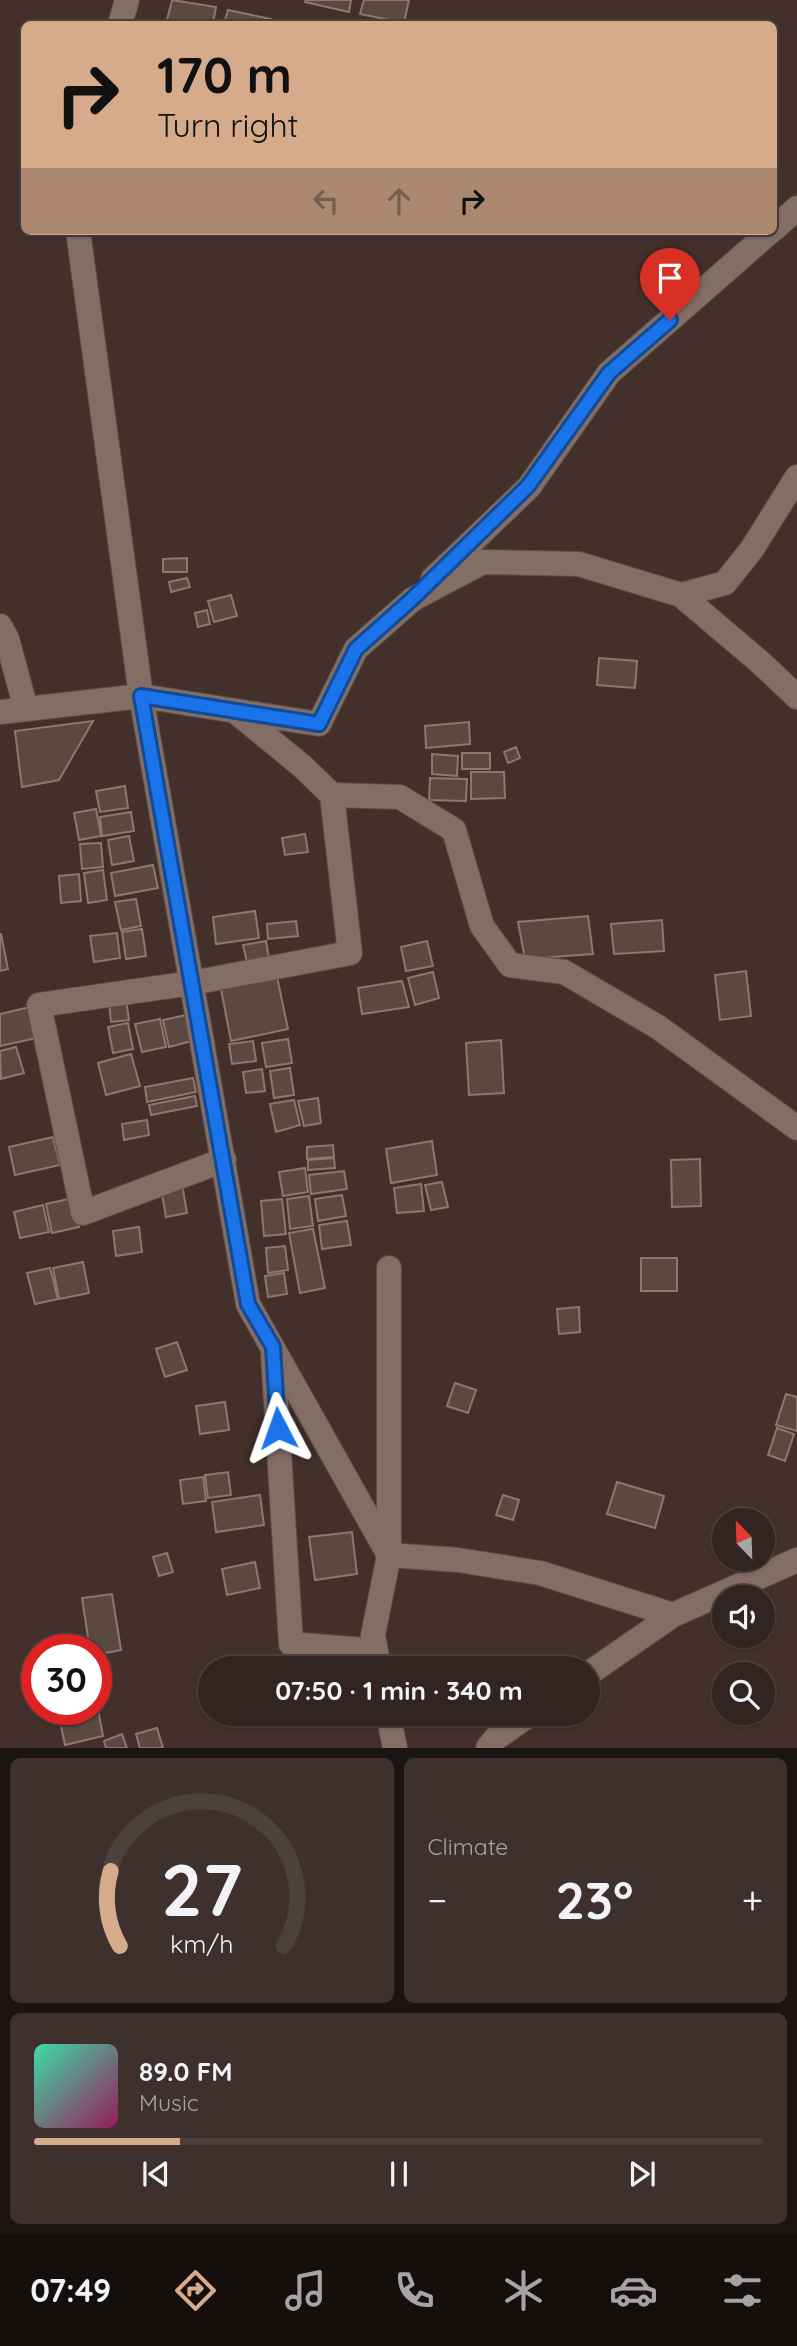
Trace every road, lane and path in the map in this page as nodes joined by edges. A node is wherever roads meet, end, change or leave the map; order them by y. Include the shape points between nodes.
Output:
1 (127, 0) edge
2 (121, 21) edge
3 (797, 208) edge
4 (777, 226) edge
5 (79, 235) edge
6 (766, 235) edge
7 (797, 477) edge
8 (681, 594) junction
9 (412, 599) junction
10 (0, 626) edge
11 (141, 696) junction
12 (797, 697) edge
13 (26, 709) junction
14 (0, 712) edge
15 (236, 712) junction
16 (332, 795) junction
17 (192, 983) junction
18 (797, 1128) edge
19 (224, 1160) junction
20 (389, 1268) dead end
21 (273, 1347) junction
22 (389, 1555) junction
23 (797, 1560) edge
24 (673, 1615) junction
25 (360, 1656) edge
26 (376, 1656) edge
27 (600, 1666) edge
28 (391, 1726) edge
29 (513, 1726) edge
30 (395, 1748) edge
31 (488, 1748) edge

1 - 2 street
3 - 4 street
5 - 11 street
6 - 9 street via 609,373 528,486
7 - 8 street via 752,550 725,583
8 - 9 street via 579,564 482,562
8 - 12 street
9 - 15 street via 356,649 319,724
10 - 13 street
11 - 13 street
11 - 15 street
11 - 17 street
13 - 14 street
15 - 16 street
16 - 17 street via 350,953
16 - 18 street via 400,797 454,830 482,926 510,965 564,972 658,1027
17 - 19 street
17 - 19 street via 39,1005 83,1213
19 - 21 street via 248,1304
20 - 22 street
21 - 22 street
21 - 25 street via 291,1644
22 - 24 street via 540,1573
22 - 26 street via 373,1635
23 - 24 street
24 - 27 street
28 - 30 street
29 - 31 street

